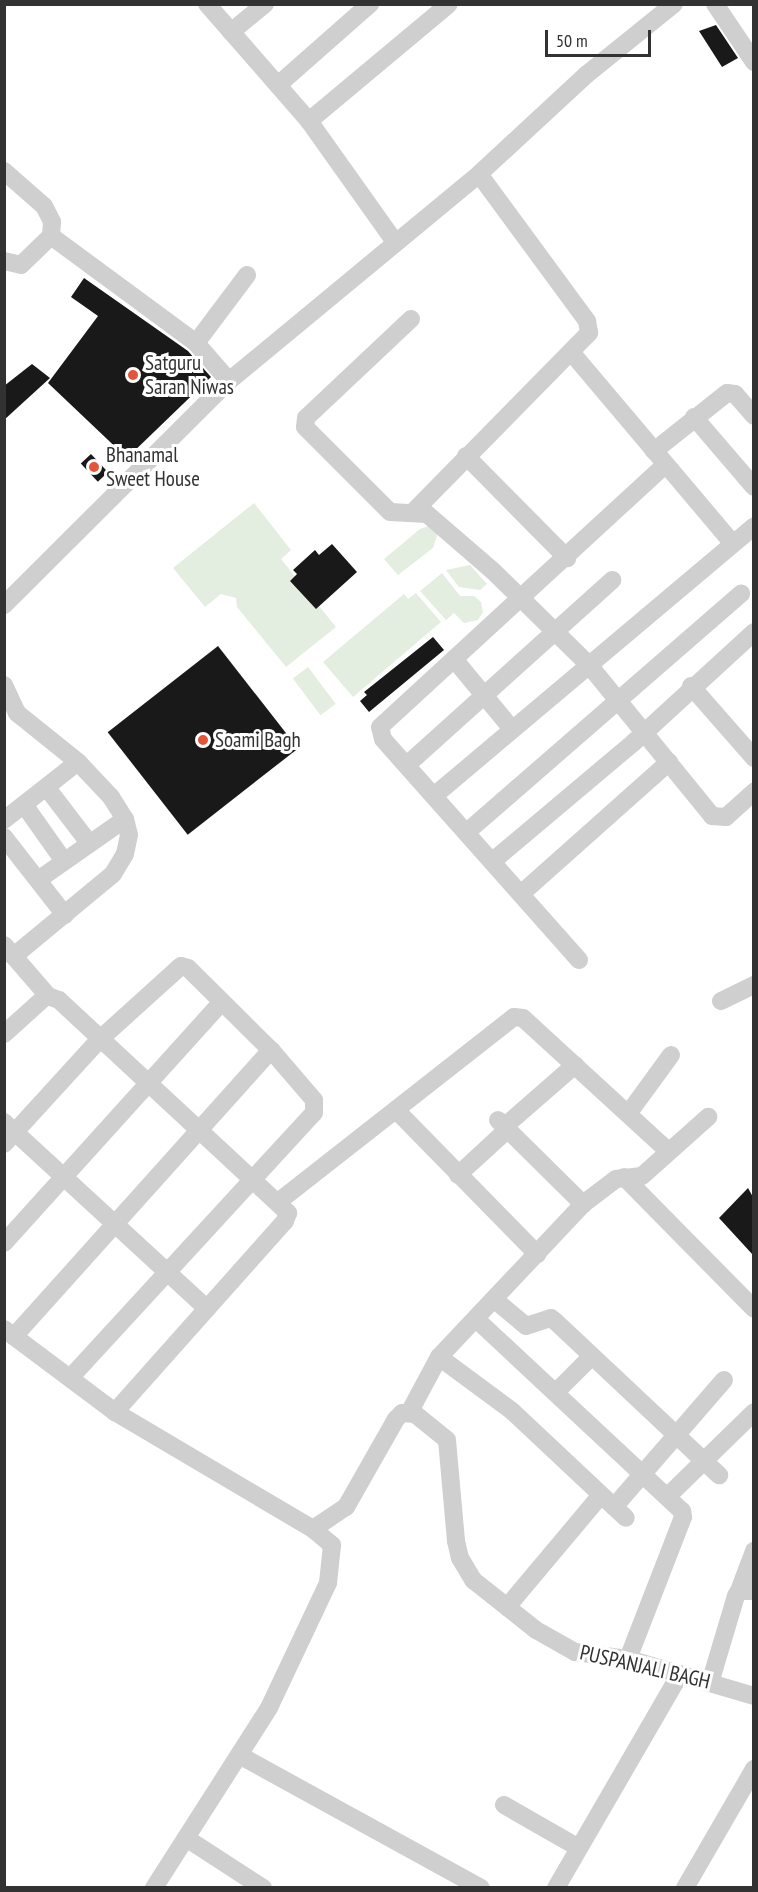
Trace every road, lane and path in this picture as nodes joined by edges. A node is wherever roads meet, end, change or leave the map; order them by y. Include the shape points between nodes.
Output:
1 (207, 4) edge
2 (265, 4) edge
3 (370, 4) edge
4 (449, 4) edge
5 (674, 4) edge
6 (715, 4) edge
7 (231, 32) junction
8 (753, 62) edge
9 (278, 85) junction
10 (309, 121) junction
11 (4, 171) edge
12 (479, 174) junction
13 (51, 236) junction
14 (395, 242) junction
15 (4, 261) edge
16 (247, 275) dead end
17 (411, 319) dead end
18 (196, 344) junction
19 (571, 352) junction
20 (228, 381) junction
21 (753, 416) edge
22 (694, 417) junction
23 (466, 456) junction
24 (659, 458) junction
25 (753, 487) edge
26 (414, 511) junction
27 (753, 526) edge
28 (733, 544) junction
29 (567, 558) junction
30 (612, 580) dead end
31 (741, 594) dead end
32 (519, 600) junction
33 (4, 606) edge
34 (753, 632) edge
35 (554, 633) junction
36 (454, 659) junction
37 (589, 665) junction
38 (4, 685) edge
39 (691, 686) junction
40 (485, 697) junction
41 (617, 699) junction
42 (512, 729) junction
43 (643, 730) junction
44 (753, 758) edge
45 (78, 762) junction
46 (669, 762) junction
47 (408, 764) junction
48 (47, 788) junction
49 (753, 792) edge
50 (435, 795) junction
51 (25, 806) junction
52 (125, 819) junction
53 (4, 820) edge
54 (468, 831) junction
55 (4, 837) edge
56 (89, 843) junction
57 (494, 860) junction
58 (64, 861) junction
59 (38, 880) junction
60 (522, 893) junction
61 (65, 915) junction
62 (10, 957) edge
63 (579, 960) dead end
64 (753, 985) edge
65 (48, 996) junction
66 (721, 1001) dead end
67 (222, 1002) junction
68 (4, 1034) edge
69 (99, 1040) junction
70 (271, 1050) junction
71 (671, 1055) dead end
72 (575, 1065) junction
73 (149, 1084) junction
74 (396, 1110) junction
75 (628, 1114) junction
76 (708, 1117) dead end
77 (503, 1125) junction
78 (198, 1130) junction
79 (8, 1132) edge
80 (668, 1151) junction
81 (458, 1175) junction
82 (624, 1177) junction
83 (64, 1178) junction
84 (252, 1179) junction
85 (278, 1202) junction
86 (583, 1204) junction
87 (114, 1225) junction
88 (4, 1243) edge
89 (537, 1254) junction
90 (167, 1273) junction
91 (495, 1300) junction
92 (751, 1303) edge
93 (206, 1308) junction
94 (476, 1319) junction
95 (10, 1332) edge
96 (440, 1357) junction
97 (591, 1357) junction
98 (70, 1378) junction
99 (724, 1380) dead end
100 (556, 1392) junction
101 (115, 1412) junction
102 (753, 1412) edge
103 (409, 1413) junction
104 (675, 1435) junction
105 (703, 1460) junction
106 (644, 1472) junction
107 (719, 1475) dead end
108 (668, 1496) junction
109 (614, 1506) junction
110 (313, 1528) junction
111 (753, 1551) edge
112 (746, 1591) edge
113 (507, 1607) junction
114 (628, 1659) junction
115 (680, 1674) junction
116 (710, 1683) junction
117 (753, 1696) edge
118 (239, 1755) junction
119 (753, 1769) edge
120 (747, 1794) edge
121 (504, 1805) dead end
122 (186, 1838) junction
123 (579, 1848) junction
124 (458, 1882) edge
125 (154, 1887) edge
126 (262, 1887) edge
127 (480, 1887) edge
128 (556, 1887) edge
129 (685, 1887) edge

1 - 7 street
2 - 7 street
3 - 9 street
4 - 10 street
5 - 12 street via 586,75
6 - 8 street
7 - 9 street
9 - 10 street
10 - 14 street
11 - 13 street via 44,206 52,222
12 - 14 street
12 - 19 street via 587,321 589,335
13 - 15 street via 21,265
13 - 18 street
14 - 20 street
16 - 18 street
17 - 26 street via 304,423 390,512
18 - 20 street
19 - 23 street
19 - 24 street
20 - 33 street
21 - 22 street via 735,394 727,393
22 - 24 street
22 - 25 street
23 - 26 street
23 - 29 street
24 - 28 street
24 - 29 street
26 - 32 street via 436,519
27 - 28 street
28 - 37 street
29 - 32 street
30 - 35 street
31 - 41 street
32 - 35 street
32 - 36 street
34 - 39 street
35 - 37 street
35 - 40 street
36 - 40 street
36 - 47 street via 380,727 383,739
37 - 41 street
37 - 42 street
38 - 45 street via 17,713
39 - 43 street
39 - 44 street
40 - 42 street
40 - 47 street
41 - 43 street
41 - 54 street
42 - 50 street
43 - 46 street
43 - 57 street
45 - 48 street
45 - 52 street
46 - 49 street via 717,819 726,817
46 - 60 street
47 - 50 street
48 - 51 street
48 - 56 street
50 - 54 street
51 - 53 street
51 - 58 street
52 - 56 street
52 - 61 street via 128,845 118,866
54 - 57 street
55 - 59 street
56 - 58 street
57 - 60 street
58 - 59 street
59 - 61 street
60 - 63 street
61 - 62 street
62 - 65 street
64 - 66 street
65 - 68 street
65 - 69 street via 58,999
67 - 69 street via 181,966
67 - 70 street
67 - 73 street
69 - 73 street
69 - 79 street
70 - 78 street
70 - 84 street via 314,1100 315,1111
71 - 75 street
72 - 74 street via 523,1018 514,1017
72 - 75 street
72 - 77 street
73 - 78 street
73 - 83 street
74 - 81 street
74 - 85 street
75 - 80 street
76 - 80 street
77 - 81 street
77 - 86 street
78 - 84 street
78 - 87 street
79 - 83 street
80 - 82 street via 642,1176
81 - 89 street
82 - 86 street via 610,1182
82 - 92 street
83 - 87 street
83 - 88 street
84 - 85 street
84 - 90 street
85 - 93 street via 288,1213 287,1219
86 - 89 street
87 - 90 street
87 - 95 street
89 - 91 street
90 - 93 street
90 - 98 street
91 - 94 street
91 - 97 street via 526,1326 554,1320
93 - 101 street
94 - 96 street
94 - 100 street
95 - 98 street
96 - 103 street
96 - 109 street via 512,1411
97 - 100 street
97 - 104 street
98 - 101 street
99 - 104 street
100 - 106 street
101 - 110 street
102 - 105 street
103 - 110 street via 396,1419 346,1507
103 - 113 street, PUSPANJALI BAGH via 425,1420 447,1440 460,1558 473,1580
104 - 105 street
104 - 106 street
105 - 107 street
105 - 108 street
106 - 108 street
106 - 109 street
108 - 114 street via 683,1517
109 - 113 street
110 - 118 street via 332,1545 328,1583 274,1699
111 - 112 street
112 - 116 street
113 - 114 street, PUSPANJALI BAGH via 575,1652
114 - 115 street, PUSPANJALI BAGH
115 - 116 street, PUSPANJALI BAGH
115 - 123 street
116 - 117 street, PUSPANJALI BAGH
118 - 122 street
118 - 124 street
119 - 120 street
120 - 129 street
121 - 123 street
122 - 125 street
122 - 126 street
123 - 128 street
124 - 127 street

